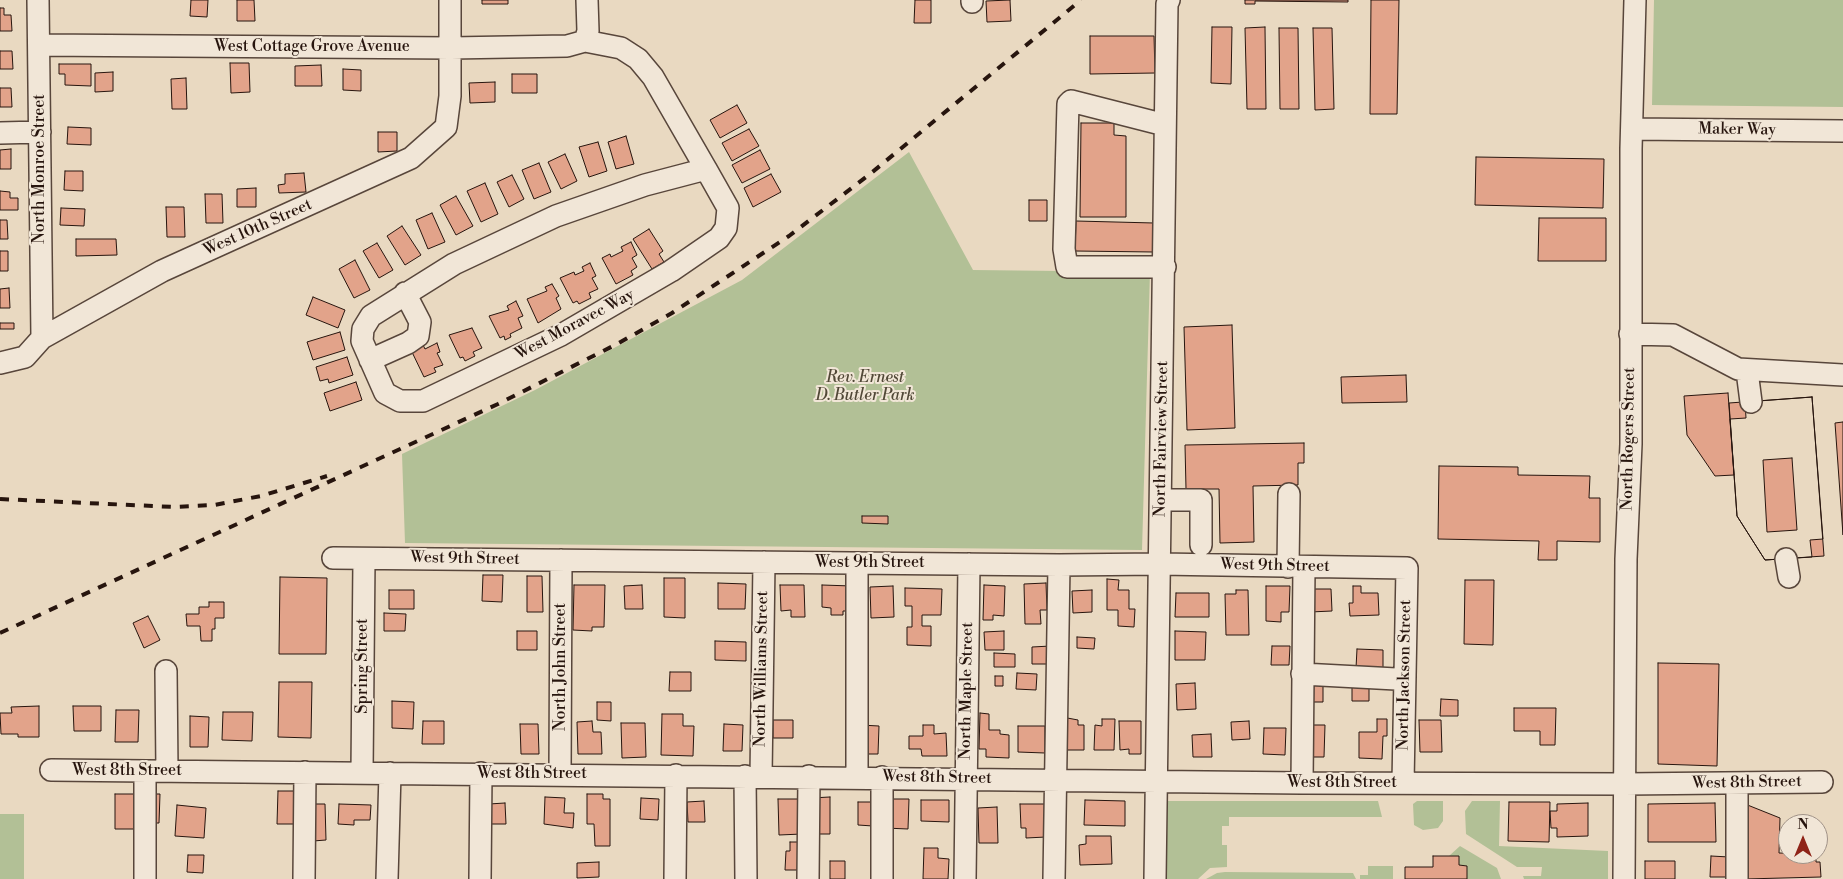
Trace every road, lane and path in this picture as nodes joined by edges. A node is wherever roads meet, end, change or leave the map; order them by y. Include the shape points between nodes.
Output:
1 (38, 0) edge
2 (450, 0) edge
3 (587, 0) edge
4 (1169, 0) edge
5 (1635, 0) edge
6 (584, 41) junction
7 (39, 45) junction
8 (451, 48) junction
9 (1165, 125) junction
10 (1632, 129) junction
11 (1843, 131) edge
12 (40, 132) junction
13 (0, 133) edge
14 (706, 169) junction
15 (1165, 267) junction
16 (405, 293) junction
17 (1630, 334) junction
18 (42, 338) junction
19 (370, 360) junction
20 (0, 363) edge
21 (1748, 371) junction
22 (1843, 375) edge
23 (1751, 402) dead end
24 (1289, 494) dead end
25 (1162, 500) junction
26 (1200, 545) dead end
27 (333, 558) dead end
28 (364, 558) junction
29 (561, 560) junction
30 (764, 562) junction
31 (857, 563) junction
32 (969, 564) junction
33 (1160, 564) junction
34 (1059, 565) junction
35 (1296, 567) junction
36 (1407, 568) joint
37 (166, 671) dead end
38 (1302, 674) junction
39 (1405, 677) junction
40 (52, 770) dead end
41 (144, 771) junction
42 (167, 771) junction
43 (305, 772) junction
44 (362, 772) junction
45 (390, 773) junction
46 (481, 773) junction
47 (560, 774) junction
48 (676, 775) junction
49 (753, 776) junction
50 (809, 776) junction
51 (857, 777) junction
52 (882, 777) junction
53 (965, 779) junction
54 (1055, 780) junction
55 (1157, 781) junction
56 (1302, 782) junction
57 (1822, 782) dead end
58 (1403, 783) junction
59 (1737, 783) junction
60 (1625, 784) junction
61 (145, 879) edge
62 (304, 879) edge
63 (387, 879) edge
64 (480, 879) edge
65 (675, 879) edge
66 (746, 879) edge
67 (808, 879) edge
68 (882, 879) edge
69 (965, 879) edge
70 (1054, 879) edge
71 (1155, 879) edge
72 (1624, 879) edge
73 (1737, 879) edge

1 - 7 street, North Monroe Street
2 - 8 street, West 10th Street
3 - 6 street via 588,31
4 - 9 street, North Fairview Street
5 - 10 street, North Rogers Street
6 - 8 street, West Cottage Grove Avenue via 567,46
6 - 14 street, West Moravec Way via 621,48 638,59 654,77
7 - 8 street, West Cottage Grove Avenue
7 - 12 street, North Monroe Street
8 - 18 street, West 10th Street via 446,127 411,158 162,271
9 - 15 street, North Fairview Street
9 - 15 street via 1071,101 1068,104 1064,249 1067,267
10 - 11 street, Maker Way
10 - 17 street, North Rogers Street
12 - 13 street
12 - 18 street, North Monroe Street
14 - 16 street, West Moravec Way via 645,185 556,216 454,264
14 - 19 street, West Moravec Way via 728,208 726,228 719,238 671,271 561,335 423,401 412,403 392,398 385,392
15 - 25 street, North Fairview Street
16 - 19 street, West Moravec Way via 371,316 365,324 362,340
16 - 19 street via 418,316 418,336
17 - 21 street via 1672,336 1729,366
17 - 60 street, North Rogers Street
18 - 20 street, West 10th Street via 25,357
21 - 22 street
21 - 23 street
24 - 35 street
25 - 26 street via 1201,500
25 - 33 street, North Fairview Street
27 - 28 street, West 9th Street
28 - 29 street, West 9th Street
28 - 44 street, Spring Street
29 - 30 street, West 9th Street
29 - 47 street, North John Street
30 - 31 street, West 9th Street
30 - 49 street, North Williams Street
31 - 32 street, West 9th Street
31 - 51 street
32 - 34 street, West 9th Street
32 - 53 street, North Maple Street
33 - 34 street, West 9th Street
33 - 35 street, West 9th Street
33 - 55 street, North Fairview Street
34 - 54 street
35 - 36 street, West 9th Street
35 - 38 street
36 - 39 street, North Jackson Street
37 - 42 street
38 - 39 street
38 - 56 street
39 - 58 street, North Jackson Street
40 - 41 street, West 8th Street
41 - 42 street, West 8th Street
41 - 61 street
42 - 43 street, West 8th Street
43 - 44 street, West 8th Street
43 - 62 street
44 - 45 street, West 8th Street
45 - 46 street, West 8th Street
45 - 63 street
46 - 47 street, West 8th Street
46 - 64 street
47 - 48 street, West 8th Street
48 - 49 street, West 8th Street
48 - 65 street
49 - 50 street, West 8th Street
49 - 66 street, North Williams Street
50 - 51 street, West 8th Street
50 - 67 street
51 - 52 street, West 8th Street
52 - 53 street, West 8th Street
52 - 68 street
53 - 54 street, West 8th Street
53 - 69 street, North Maple Street
54 - 55 street, West 8th Street
54 - 70 street
55 - 56 street, West 8th Street
55 - 71 street, North Fairview Street
56 - 58 street, West 8th Street
57 - 59 street, West 8th Street
58 - 60 street, West 8th Street
59 - 60 street, West 8th Street
59 - 73 street
60 - 72 street, North Rogers Street

